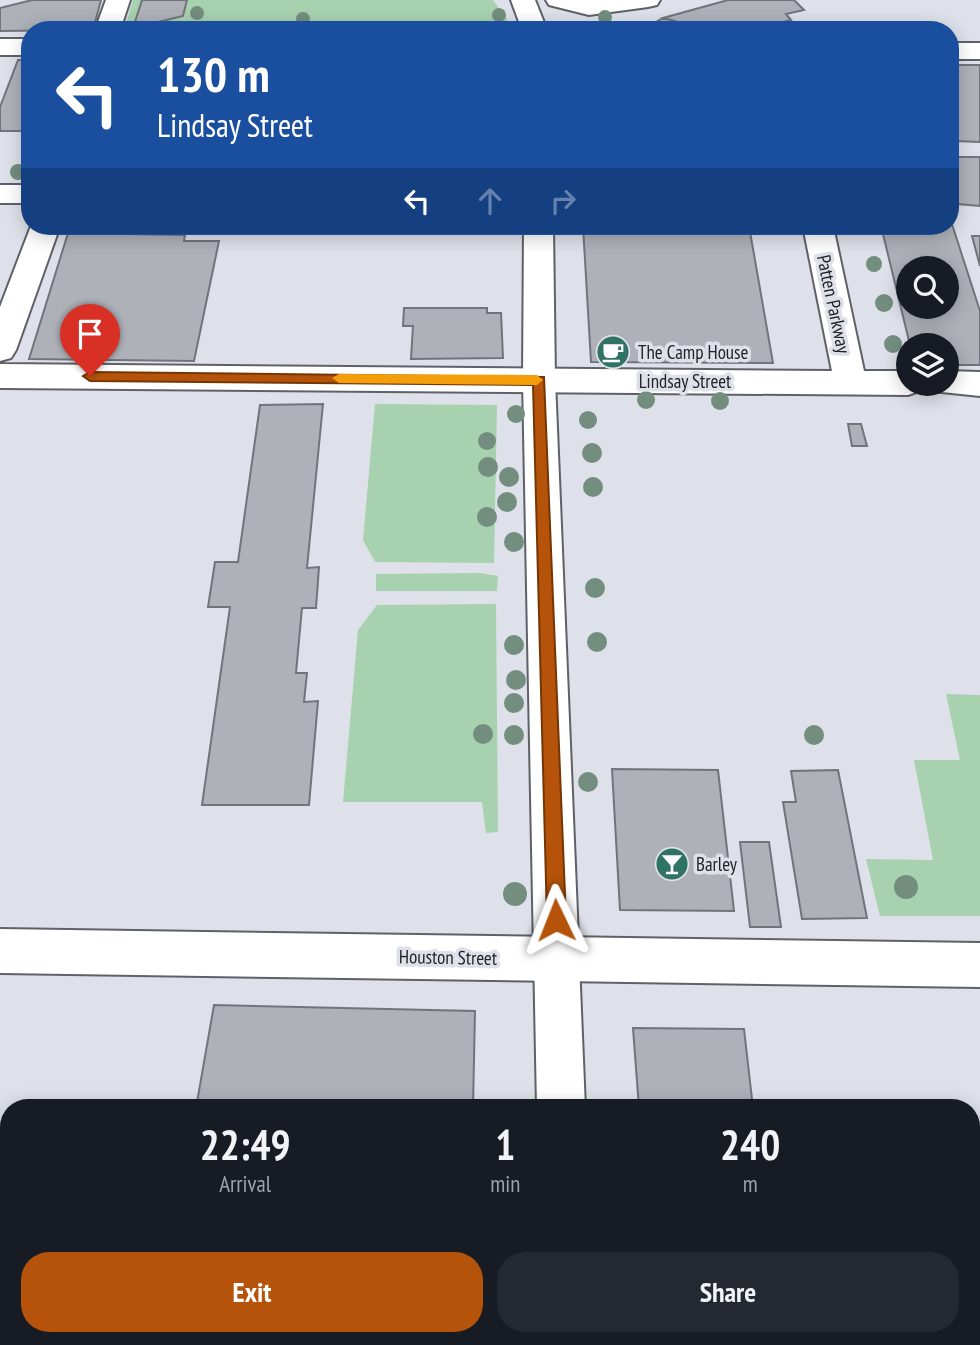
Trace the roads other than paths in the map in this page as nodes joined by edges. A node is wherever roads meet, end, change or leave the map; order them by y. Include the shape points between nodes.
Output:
1 (118, 0) edge
2 (523, 0) edge
3 (558, 0) edge
4 (648, 0) edge
5 (658, 0) edge
6 (110, 21) edge
7 (531, 21) edge
8 (622, 21) edge
9 (0, 47) edge
10 (21, 47) edge
11 (959, 51) edge
12 (980, 51) edge
13 (0, 194) edge
14 (21, 194) edge
15 (42, 235) edge
16 (538, 235) edge
17 (820, 235) edge
18 (0, 350) edge
19 (0, 376) edge
20 (539, 380) junction
21 (850, 382) junction
22 (896, 383) edge
23 (959, 383) edge
24 (980, 384) edge
25 (0, 951) edge
26 (558, 959) junction
27 (980, 965) edge
28 (561, 1099) edge

1 - 6 street
2 - 7 street
3 - 4 street via 598,8
5 - 8 street
9 - 10 street
11 - 12 street
13 - 14 street
15 - 18 street
16 - 20 street
17 - 21 street, Patten Parkway
19 - 20 street, Lindsay Street
20 - 21 street, Lindsay Street
20 - 26 street
21 - 22 street, Lindsay Street
23 - 24 street
25 - 26 street, Houston Street
26 - 27 street, Houston Street
26 - 28 street

